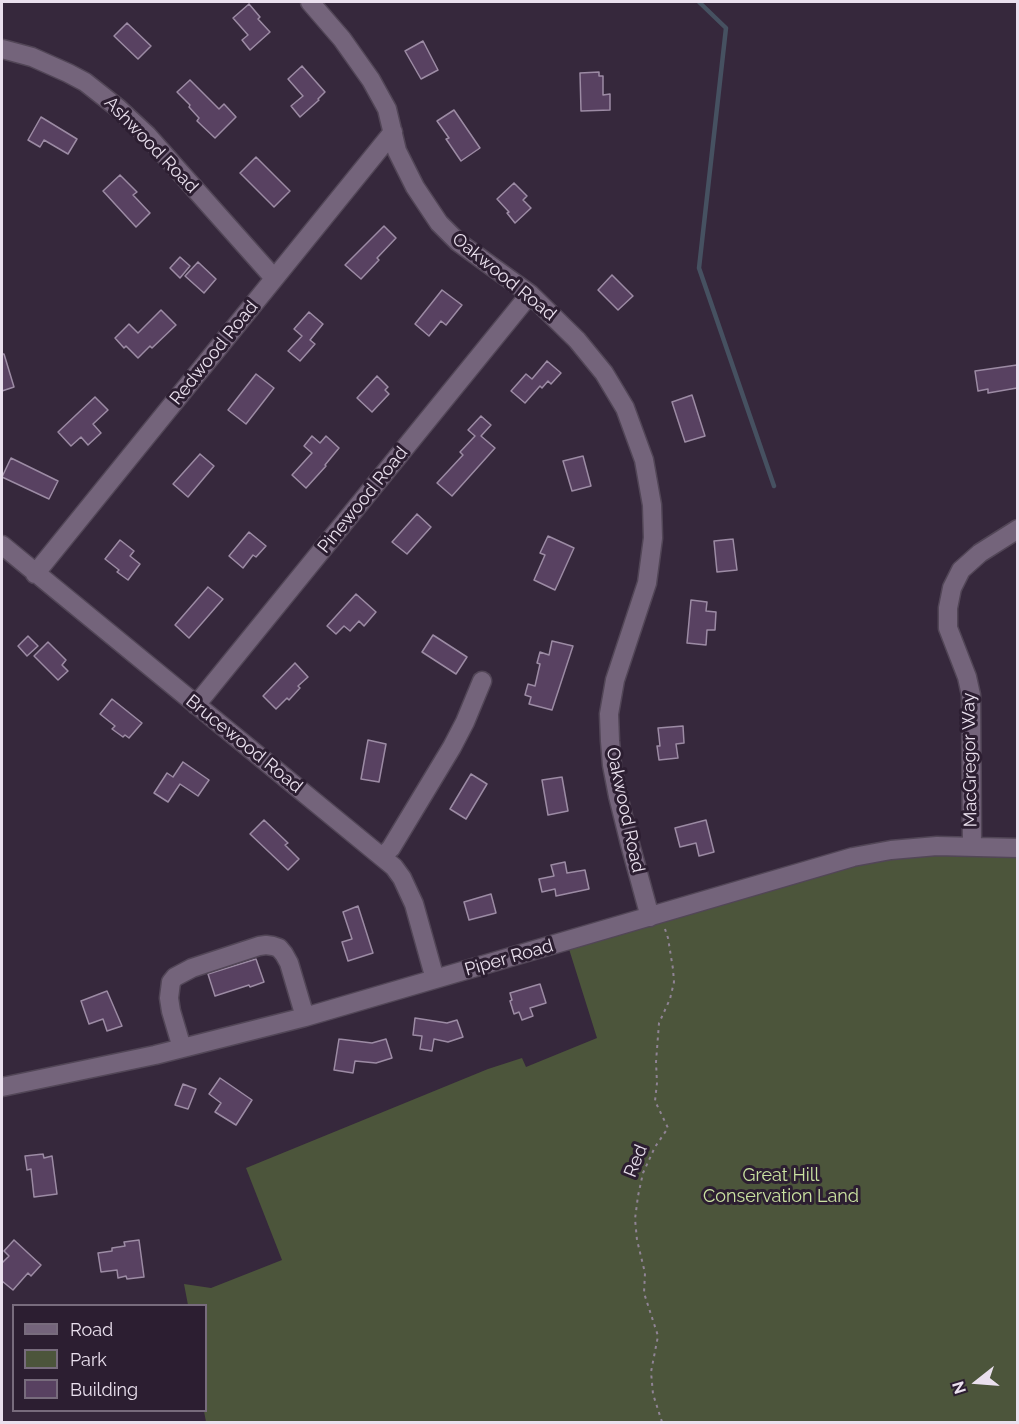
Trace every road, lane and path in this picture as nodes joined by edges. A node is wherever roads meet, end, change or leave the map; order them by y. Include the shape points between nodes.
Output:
1 (310, 2) edge
2 (2, 49) edge
3 (393, 132) junction
4 (274, 278) junction
5 (530, 294) junction
6 (1017, 529) edge
7 (2, 545) edge
8 (35, 574) junction
9 (482, 681) dead end
10 (196, 705) junction
11 (972, 847) junction
12 (1017, 848) edge
13 (382, 857) junction
14 (656, 915) junction
15 (435, 979) junction
16 (305, 1017) junction
17 (182, 1048) junction
18 (2, 1087) edge
19 (662, 1422) edge

1 - 3 street, Oakwood Road via 371,80 387,109
2 - 4 street, Ashwood Road via 60,69 85,82 118,108 147,135
3 - 4 street, Redwood Road
3 - 5 street, Oakwood Road via 397,151 415,187 439,223 458,242
4 - 8 street, Redwood Road
5 - 10 street, Pinewood Road
5 - 14 street, Oakwood Road via 604,373 625,408 644,460 653,538 647,583 615,680 609,714 614,776 630,844
6 - 11 street, MacGregor Way via 961,570 948,608 948,628 971,695
7 - 8 street, Brucewood Road
8 - 10 street, Brucewood Road
9 - 13 street via 452,747
10 - 13 street, Brucewood Road
11 - 12 street, Piper Road
11 - 14 street, Piper Road via 937,846 859,855
13 - 15 street, Brucewood Road via 398,872 408,890
14 - 15 street, Piper Road
14 - 19 path, Red via 668,938 674,982 659,1023 656,1062 655,1101 668,1128 643,1173 635,1219 645,1273 644,1293 658,1336 651,1372
15 - 16 street, Piper Road
16 - 17 street, Piper Road
16 - 17 street via 284,954 279,948 260,946 192,968 171,982 171,1011
17 - 18 street, Piper Road

